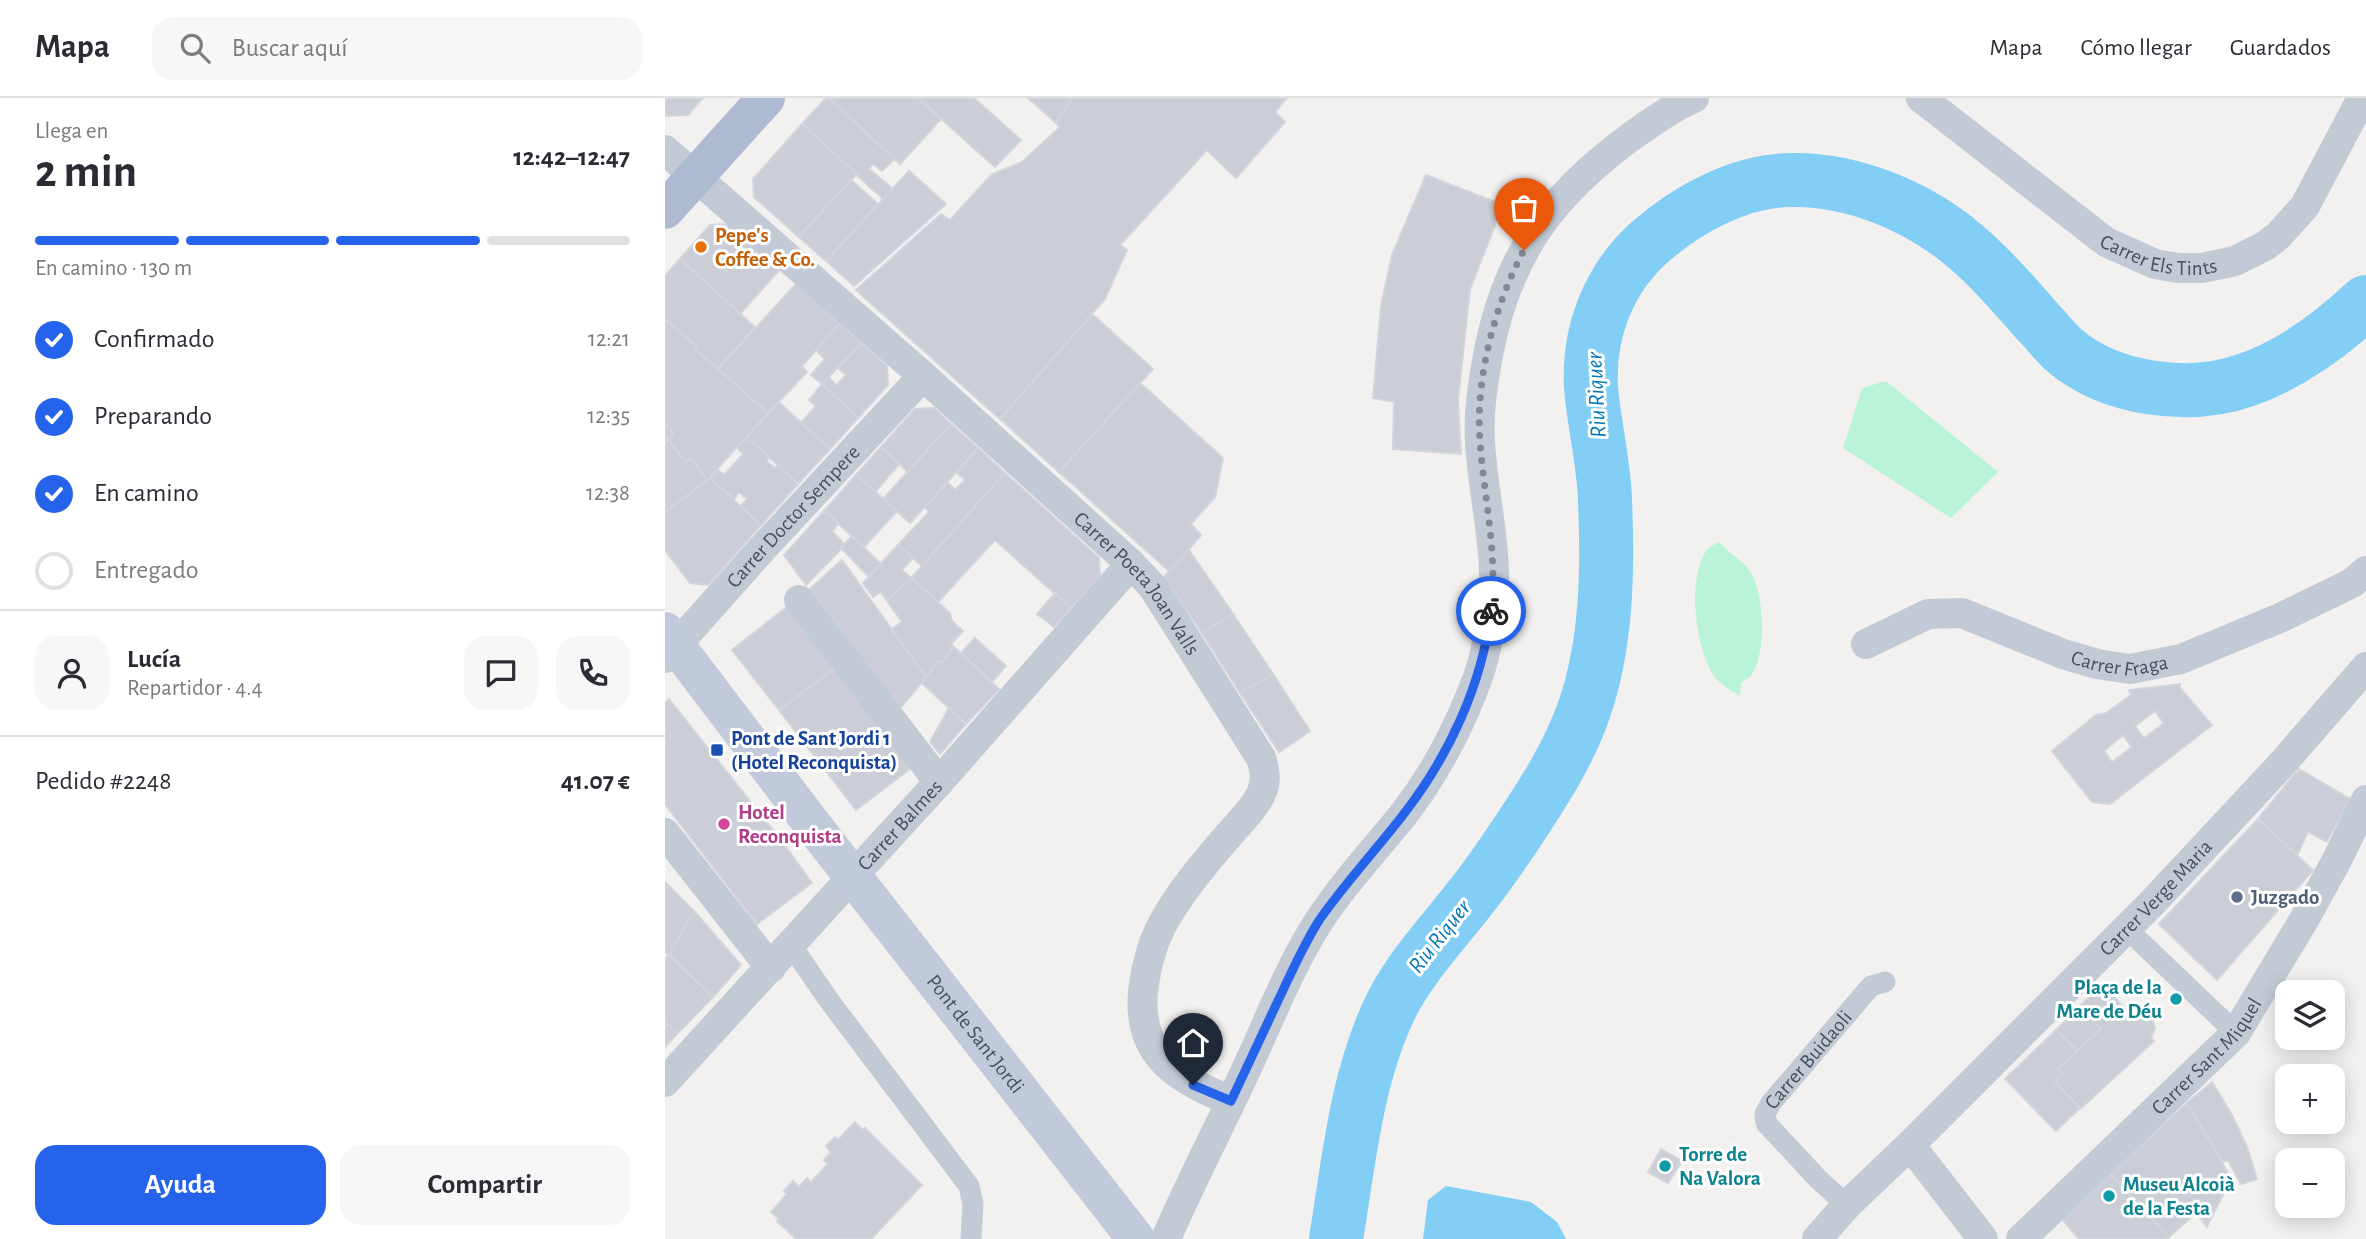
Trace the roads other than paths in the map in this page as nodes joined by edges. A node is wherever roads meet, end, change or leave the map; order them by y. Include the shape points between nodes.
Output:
1 (766, 98) edge
2 (1694, 98) edge
3 (1921, 98) edge
4 (2361, 98) edge
5 (665, 150) edge
6 (696, 177) junction
7 (665, 210) edge
8 (923, 376) junction
9 (1131, 564) junction
10 (2366, 571) edge
11 (799, 600) dead end
12 (1866, 644) dead end
13 (669, 645) edge
14 (2366, 667) edge
15 (939, 782) junction
16 (2366, 800) edge
17 (665, 833) edge
18 (2127, 929) junction
19 (791, 945) junction
20 (771, 968) junction
21 (1885, 982) dead end
22 (2236, 1033) junction
23 (665, 1082) edge
24 (1231, 1101) junction
25 (1910, 1145) junction
26 (1847, 1205) junction
27 (971, 1239) edge
28 (1136, 1239) edge
29 (1165, 1239) edge
30 (1817, 1239) edge
31 (1983, 1239) edge
32 (2021, 1239) edge

1 - 6 main road
2 - 24 street via 1656,119 1576,181 1533,234 1516,266 1493,326 1479,411 1494,573 1488,635 1473,692 1430,776 1308,940
3 - 4 street, Carrer Els Tints via 2106,242 2155,264 2178,268 2235,261 2279,236 2305,206
5 - 6 street, Carrer Poeta Joan Valls
6 - 7 main road
6 - 8 street, Carrer Poeta Joan Valls
8 - 9 street, Carrer Poeta Joan Valls
8 - 13 street, Carrer Doctor Sempere
9 - 15 street, Carrer Balmes
9 - 24 street, Carrer Poeta Joan Valls via 1153,587 1265,769 1257,800 1166,917 1150,956 1143,993 1142,1017 1152,1047 1185,1079
10 - 12 street, Carrer Fraga via 2352,583 2256,628 2181,659 2130,669 2063,654 1962,613 1928,614
11 - 15 street
13 - 28 main road, Pont de Sant Jordi, bridge
14 - 18 street, Carrer Verge Maria
15 - 19 street, Carrer Balmes
16 - 22 street, Carrer Sant Miquel via 2311,906
17 - 20 street
18 - 22 street
18 - 25 street, Carrer Verge Maria
19 - 20 street, Carrer Balmes
19 - 27 street via 969,1186
20 - 23 street, Carrer Balmes
21 - 26 street, Carrer Buidaoli via 1871,986 1765,1114 1766,1123
22 - 32 street, Carrer Sant Miquel
24 - 29 street
25 - 26 street, Carrer Verge Maria
25 - 31 street
26 - 30 street, Carrer Verge Maria

